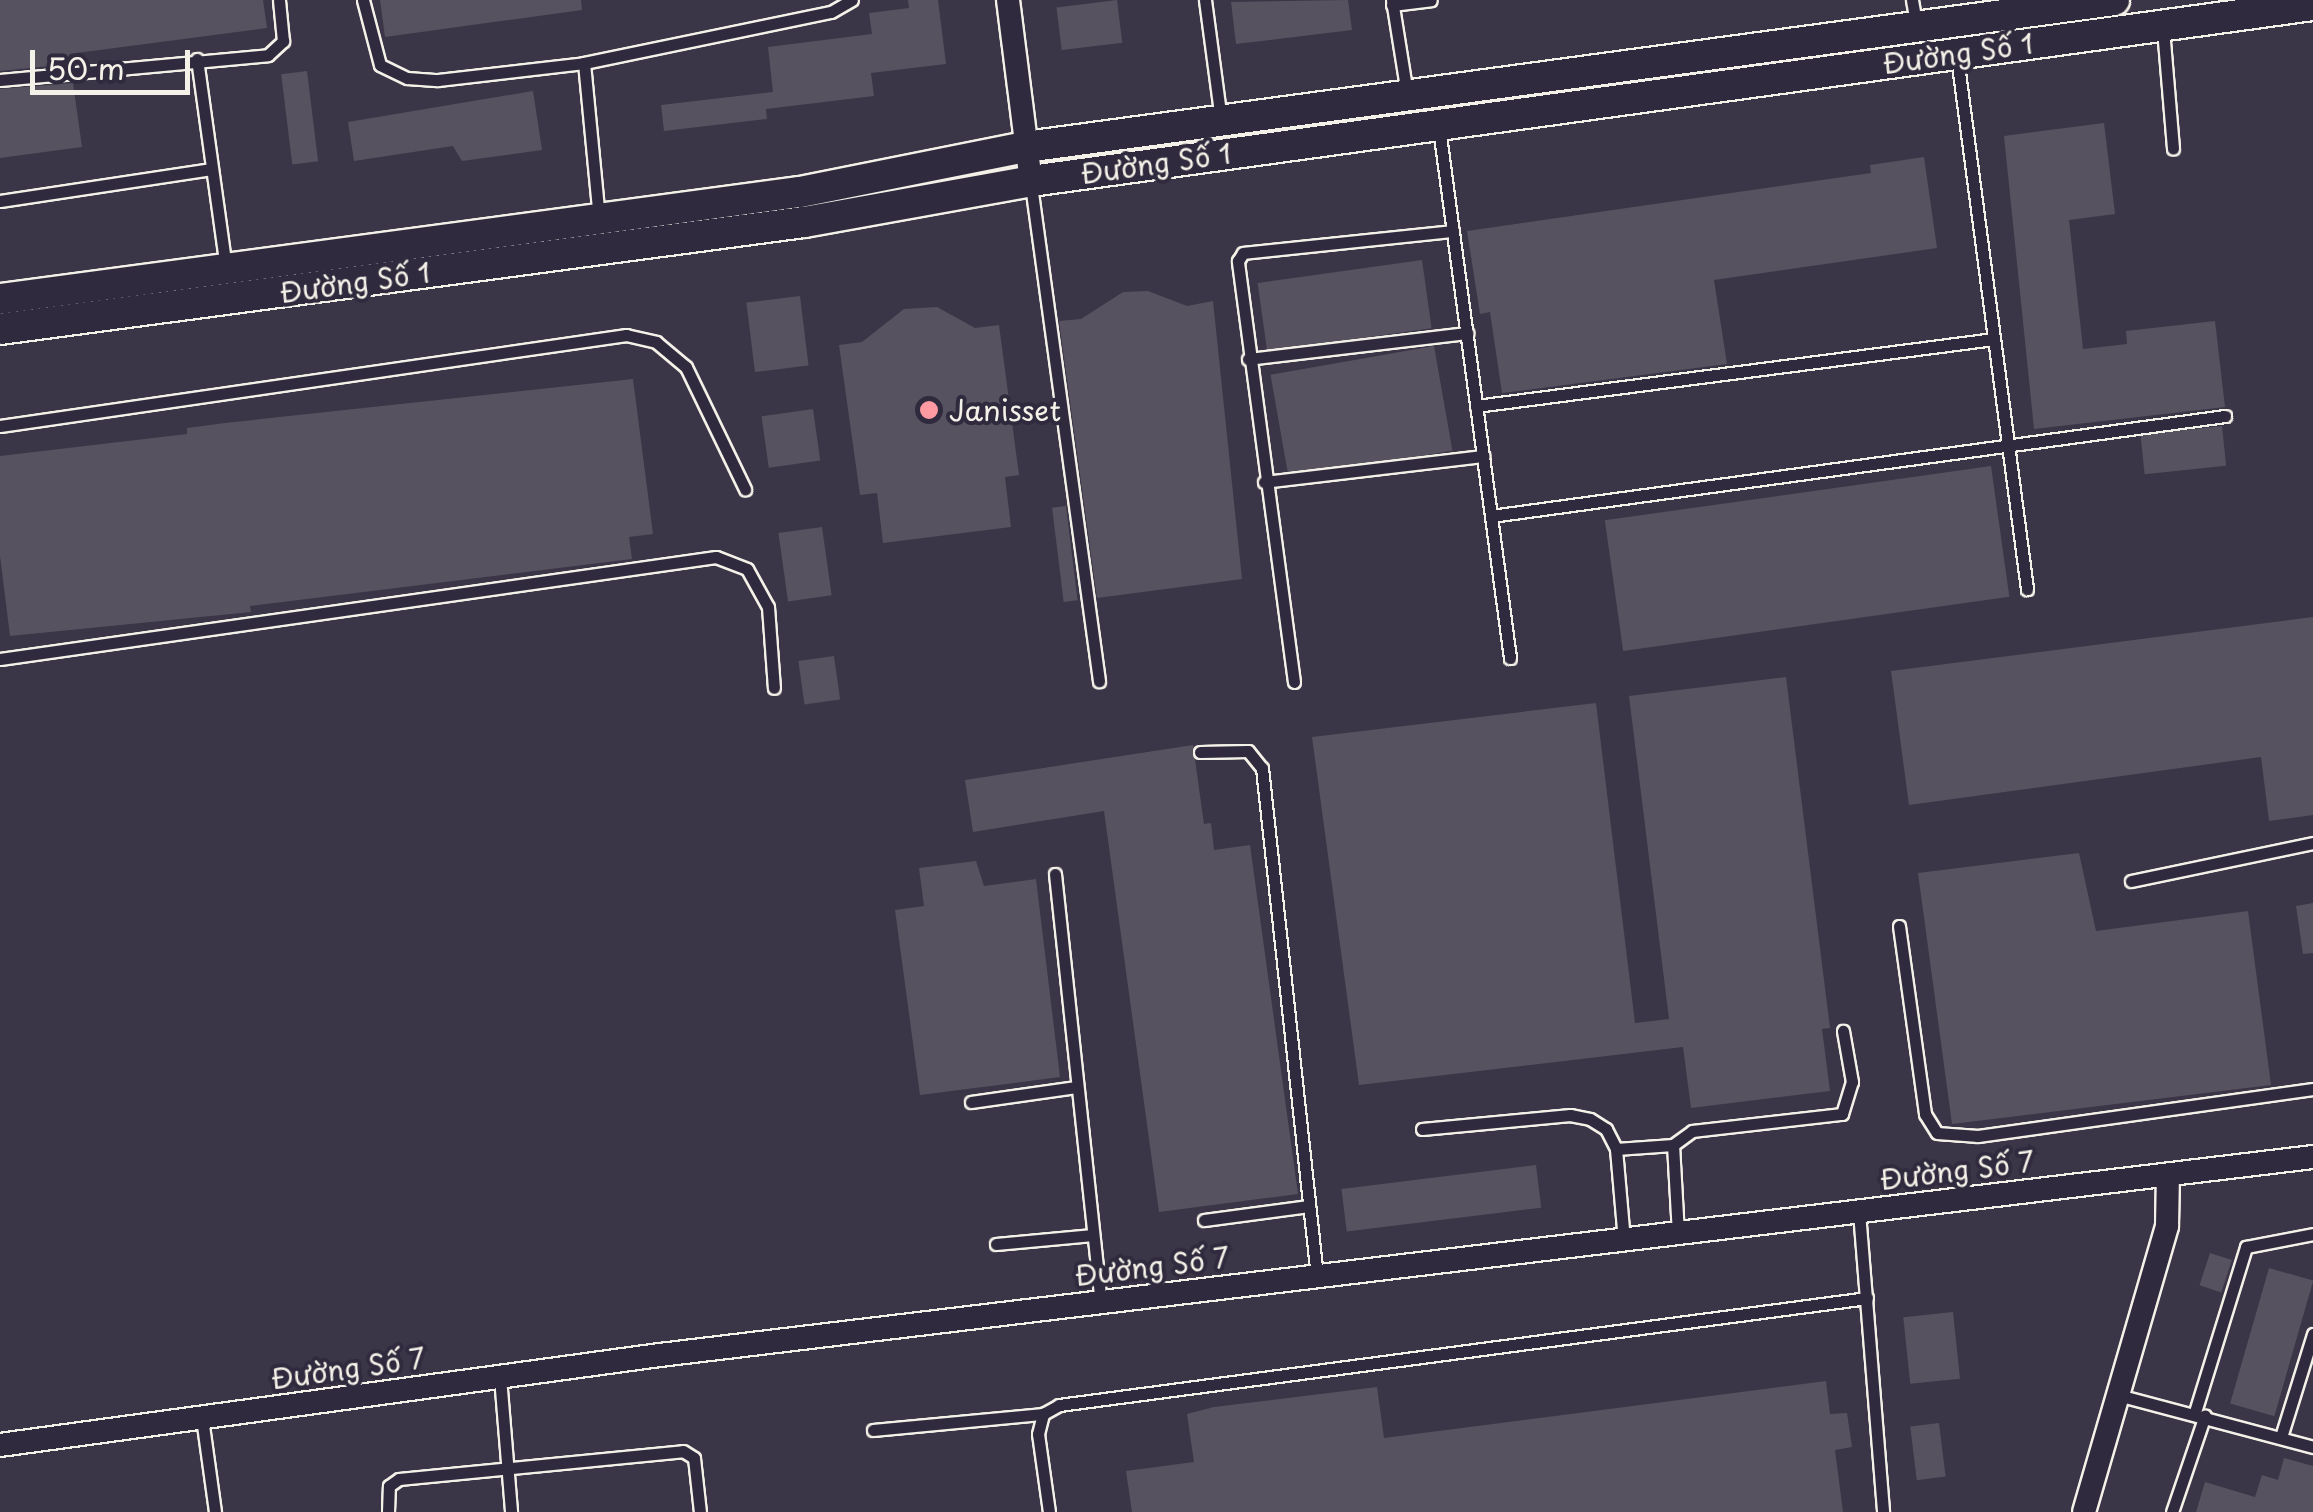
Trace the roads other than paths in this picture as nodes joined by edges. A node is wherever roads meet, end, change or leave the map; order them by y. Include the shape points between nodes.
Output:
1 (278, 0) edge
2 (363, 0) edge
3 (852, 0) edge
4 (1008, 0) edge
5 (1206, 0) edge
6 (1431, 0) edge
7 (2114, 0) edge
8 (1392, 3) edge
9 (2313, 4) edge
10 (1969, 10) edge
11 (1914, 13) edge
12 (2162, 25) junction
13 (1957, 53) junction
14 (197, 60) junction
15 (584, 63) junction
16 (0, 80) edge
17 (1407, 96) junction
18 (1221, 120) junction
19 (1439, 124) junction
20 (1026, 147) junction
21 (2173, 149) dead end
22 (212, 169) junction
23 (1030, 181) junction
24 (0, 201) edge
25 (598, 218) junction
26 (1453, 232) junction
27 (226, 268) junction
28 (0, 298) edge
29 (0, 329) edge
30 (1466, 332) junction
31 (1994, 338) junction
32 (1248, 359) junction
33 (1476, 406) junction
34 (2224, 416) dead end
35 (0, 426) edge
36 (2008, 445) junction
37 (1483, 456) junction
38 (1264, 482) junction
39 (745, 489) dead end
40 (1491, 516) junction
41 (2027, 589) dead end
42 (1510, 658) dead end
43 (0, 659) edge
44 (1099, 681) dead end
45 (1294, 682) dead end
46 (774, 688) dead end
47 (1200, 752) dead end
48 (2313, 843) edge
49 (1055, 874) dead end
50 (2130, 881) dead end
51 (1898, 926) dead end
52 (1843, 1031) dead end
53 (1076, 1088) junction
54 (2313, 1088) edge
55 (971, 1102) dead end
56 (1422, 1129) dead end
57 (1673, 1145) junction
58 (1616, 1149) junction
59 (2313, 1157) edge
60 (2168, 1176) junction
61 (1309, 1206) junction
62 (1858, 1212) junction
63 (1204, 1220) dead end
64 (1678, 1234) junction
65 (2313, 1234) edge
66 (1093, 1235) junction
67 (1624, 1240) junction
68 (996, 1244) dead end
69 (1317, 1277) junction
70 (1867, 1298) junction
71 (1101, 1303) junction
72 (2313, 1334) edge
73 (500, 1377) junction
74 (2118, 1394) junction
75 (2200, 1413) junction
76 (1043, 1414) junction
77 (202, 1418) junction
78 (873, 1430) dead end
79 (2281, 1438) junction
80 (0, 1445) edge
81 (2313, 1447) edge
82 (508, 1472) junction
83 (215, 1512) edge
84 (388, 1512) edge
85 (511, 1512) edge
86 (700, 1512) edge
87 (1049, 1512) edge
88 (1884, 1512) edge
89 (2084, 1512) edge
90 (2172, 1512) edge

1 - 14 lane via 279,51
2 - 15 lane via 380,65 407,78
3 - 15 lane via 832,12
4 - 20 street
5 - 18 lane
6 - 8 lane
7 - 10 street, Đường Số 1
8 - 17 lane
9 - 12 street, Đường Số 1
10 - 11 street, Đường Số 1
11 - 17 street, Đường Số 1
12 - 13 street, Đường Số 1
12 - 21 lane
13 - 19 street, Đường Số 1
13 - 31 lane
14 - 16 lane
14 - 22 lane
15 - 25 lane
17 - 18 street, Đường Số 1
18 - 20 street, Đường Số 1
19 - 23 street, Đường Số 1
19 - 26 lane
20 - 23 street
20 - 25 street, Đường Số 1 via 800,192
22 - 24 lane
22 - 27 lane
23 - 29 street, Đường Số 1 via 804,222
23 - 44 lane
25 - 27 street, Đường Số 1
26 - 30 lane
26 - 32 lane via 1243,253 1237,268
27 - 28 street, Đường Số 1
30 - 32 lane
30 - 33 lane
31 - 33 lane
31 - 36 lane
32 - 38 lane
33 - 37 lane
34 - 36 lane
35 - 39 lane via 626,334 656,342 686,367
36 - 40 lane
36 - 41 lane
37 - 38 lane
37 - 40 lane
38 - 45 lane
40 - 42 lane
43 - 46 lane via 716,558 747,569 768,606
47 - 61 lane via 1248,751 1262,768
48 - 50 lane
49 - 53 lane
51 - 54 lane via 1925,1114 1937,1134 1978,1136
52 - 57 lane via 1852,1082 1842,1114 1692,1131
53 - 55 lane
53 - 66 lane
56 - 58 lane via 1570,1115 1606,1129
57 - 58 lane
57 - 64 lane
58 - 67 lane
59 - 60 street, Đường Số 7
60 - 62 street, Đường Số 7
60 - 74 street via 2167,1226
61 - 63 lane
61 - 69 lane
62 - 64 street, Đường Số 7
62 - 70 lane
64 - 67 street, Đường Số 7
65 - 75 lane via 2246,1246
66 - 68 lane
66 - 71 lane
67 - 69 street, Đường Số 7
69 - 71 street, Đường Số 7
70 - 76 lane via 1078,1403
70 - 88 lane
71 - 73 street, Đường Số 7
72 - 79 lane
73 - 77 street, Đường Số 7
73 - 82 lane
74 - 75 lane
74 - 89 street
75 - 79 lane
75 - 90 lane
76 - 78 lane
76 - 87 lane via 1038,1434
77 - 80 street, Đường Số 7
77 - 83 lane
79 - 81 lane
82 - 84 lane via 398,1479 390,1486
82 - 85 lane
82 - 86 lane via 683,1451 694,1458

